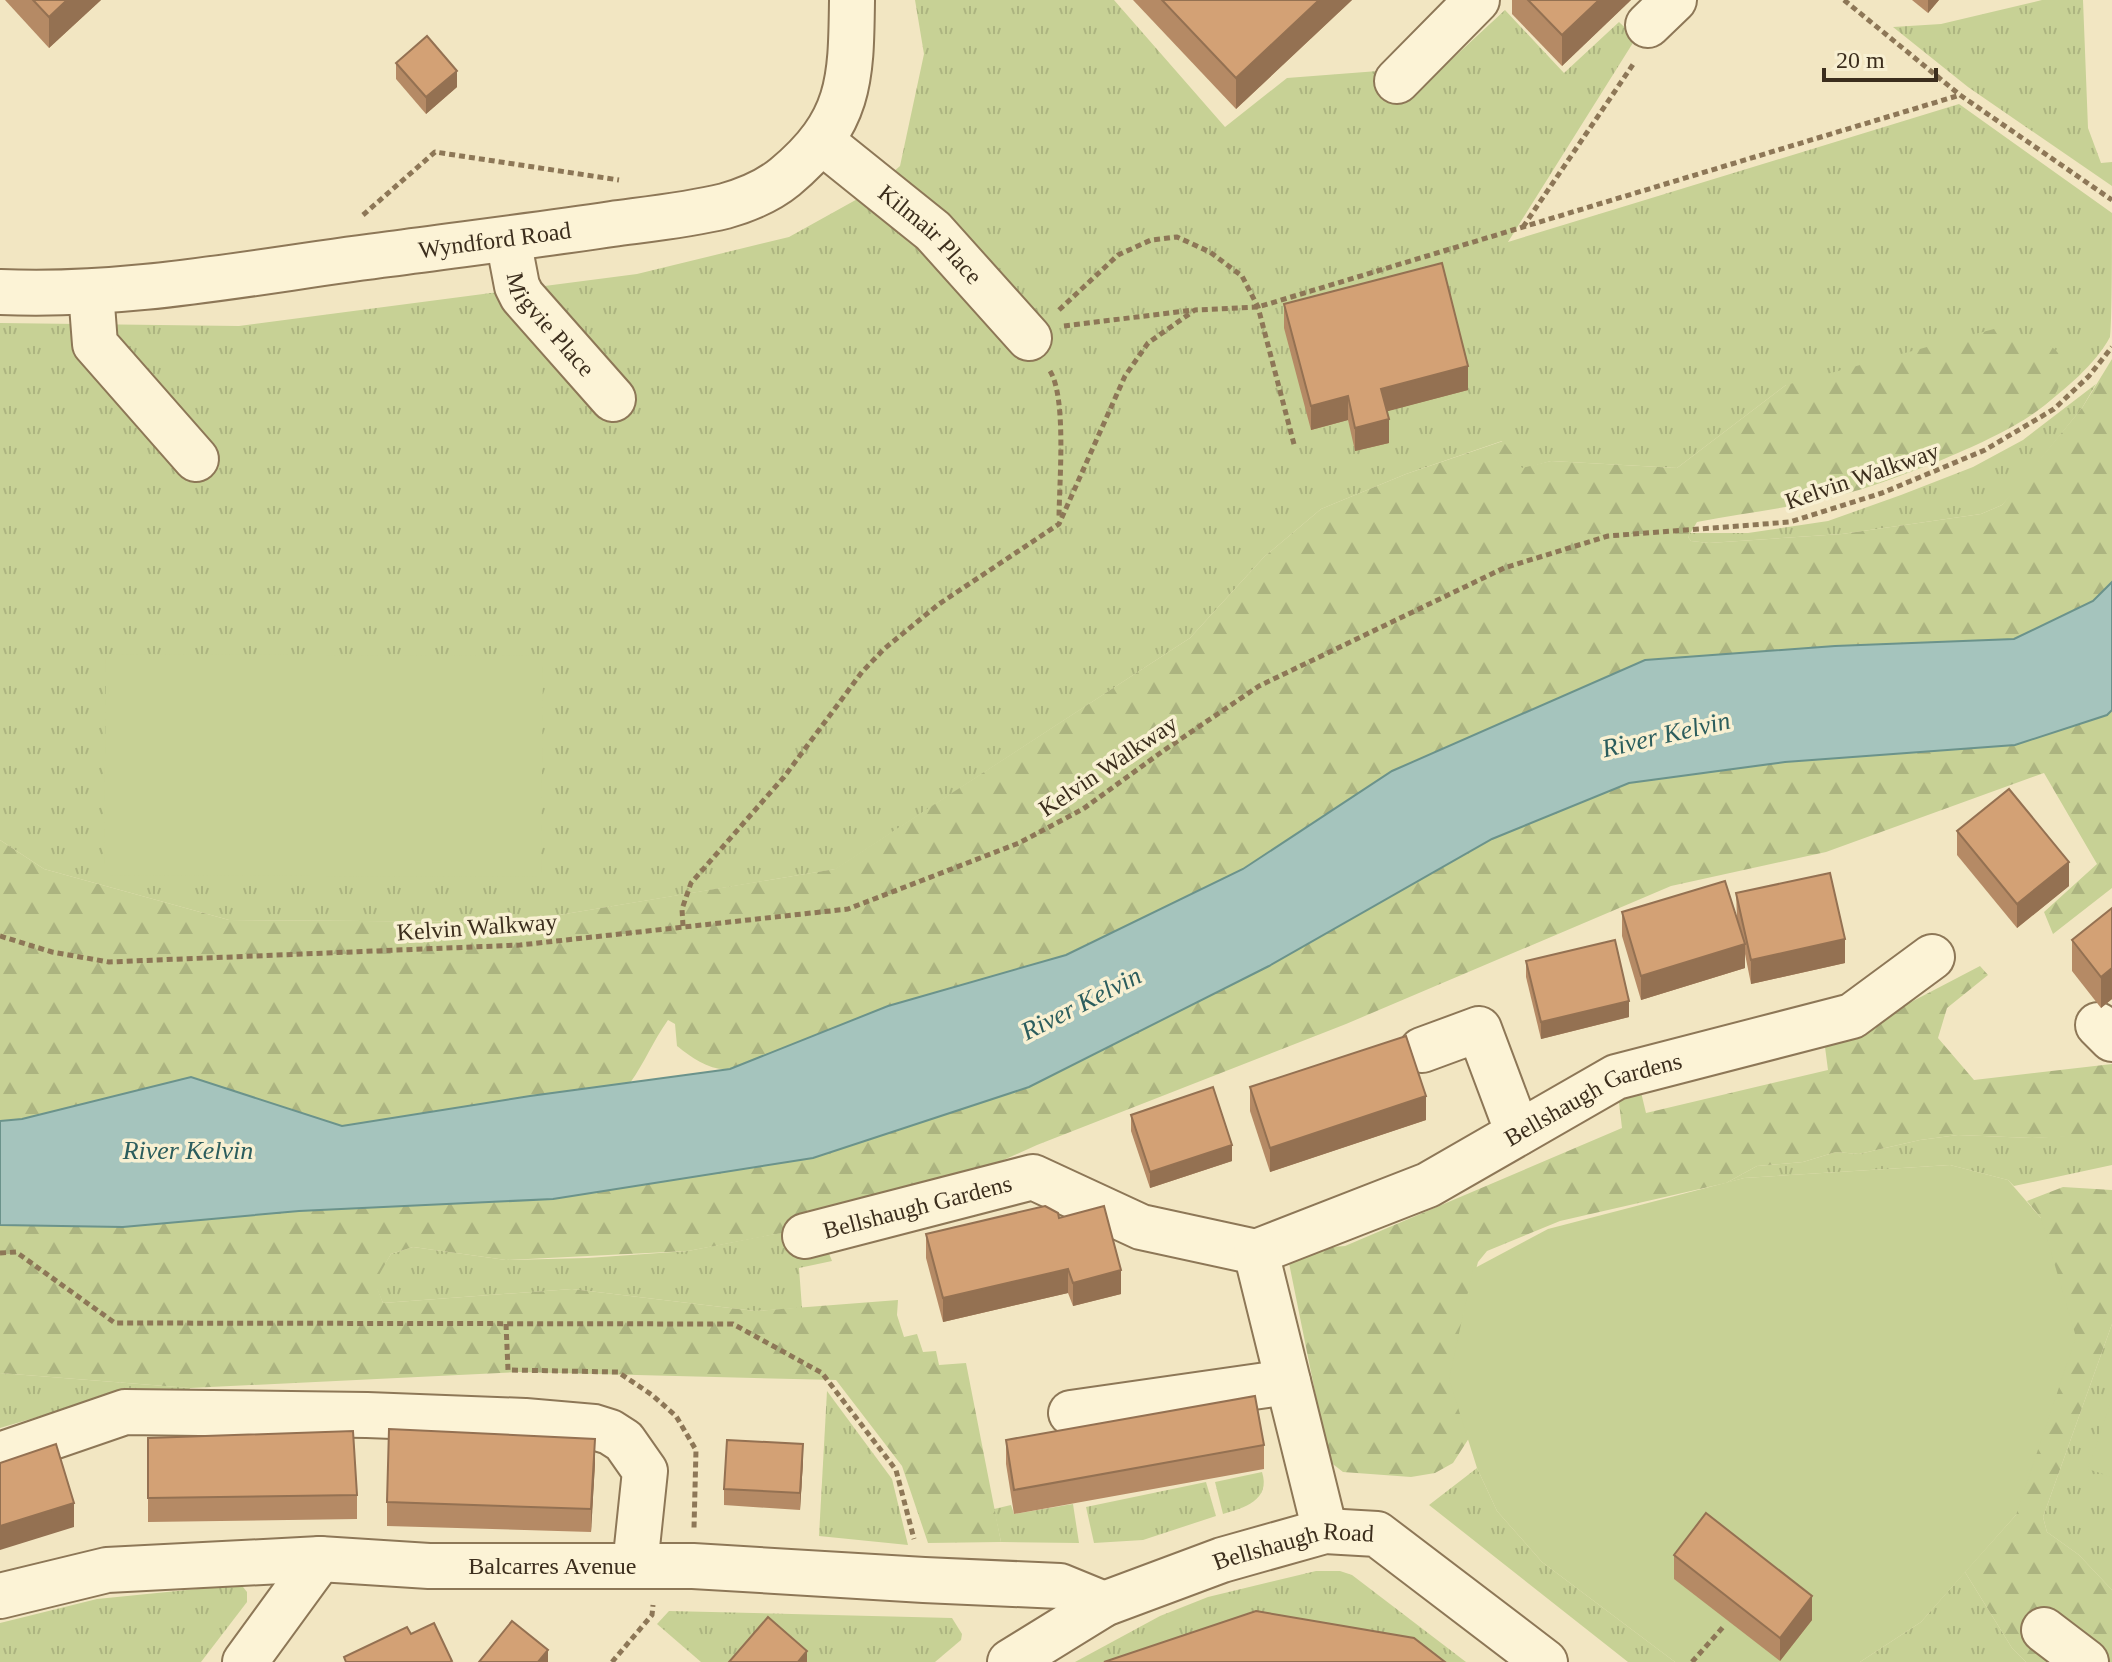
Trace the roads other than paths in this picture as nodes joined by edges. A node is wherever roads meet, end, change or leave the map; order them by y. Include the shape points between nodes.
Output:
1 (852, 0) edge
2 (1477, 0) edge
3 (1397, 81) dead end
4 (821, 141) junction
5 (508, 239) junction
6 (0, 292) edge
7 (91, 292) junction
8 (1029, 338) road end
9 (613, 399) dead end
10 (196, 459) dead end
11 (1932, 957) dead end
12 (1422, 1050) dead end
13 (1518, 1133) junction
14 (805, 1236) dead end
15 (1256, 1252) junction
16 (1288, 1382) junction
17 (1071, 1413) dead end
18 (0, 1455) edge
19 (1325, 1531) junction
20 (320, 1559) junction
21 (635, 1566) junction
22 (0, 1596) edge
23 (1104, 1604) junction
24 (2044, 1630) dead end
25 (245, 1662) edge
26 (1010, 1662) edge
27 (1545, 1662) edge
28 (2086, 1662) edge

1 - 4 street, Wyndford Road via 847,87
2 - 3 street
4 - 5 street, Wyndford Road via 784,178 729,205
4 - 8 street, Kilmair Place via 933,231
5 - 7 street, Wyndford Road
5 - 9 street, Migvie Place via 522,296
6 - 7 street, Wyndford Road
7 - 10 street via 95,344
11 - 13 street, Bellshaugh Gardens via 1852,1016 1616,1077
12 - 13 street via 1479,1029
13 - 15 street, Bellshaugh Gardens via 1428,1185
14 - 15 street, Bellshaugh Gardens via 1033,1177 1141,1227
15 - 16 street
16 - 17 street
16 - 19 street
18 - 21 street via 125,1412 367,1415 594,1427 624,1441 645,1471
19 - 23 street, Bellshaugh Road via 1222,1560
19 - 27 street, Bellshaugh Road via 1377,1534
20 - 21 street, Balcarres Avenue via 429,1566
20 - 22 street, Balcarres Avenue via 107,1570
20 - 25 street
21 - 23 street, Balcarres Avenue via 1060,1586
23 - 26 street, Bellshaugh Road
24 - 28 street

